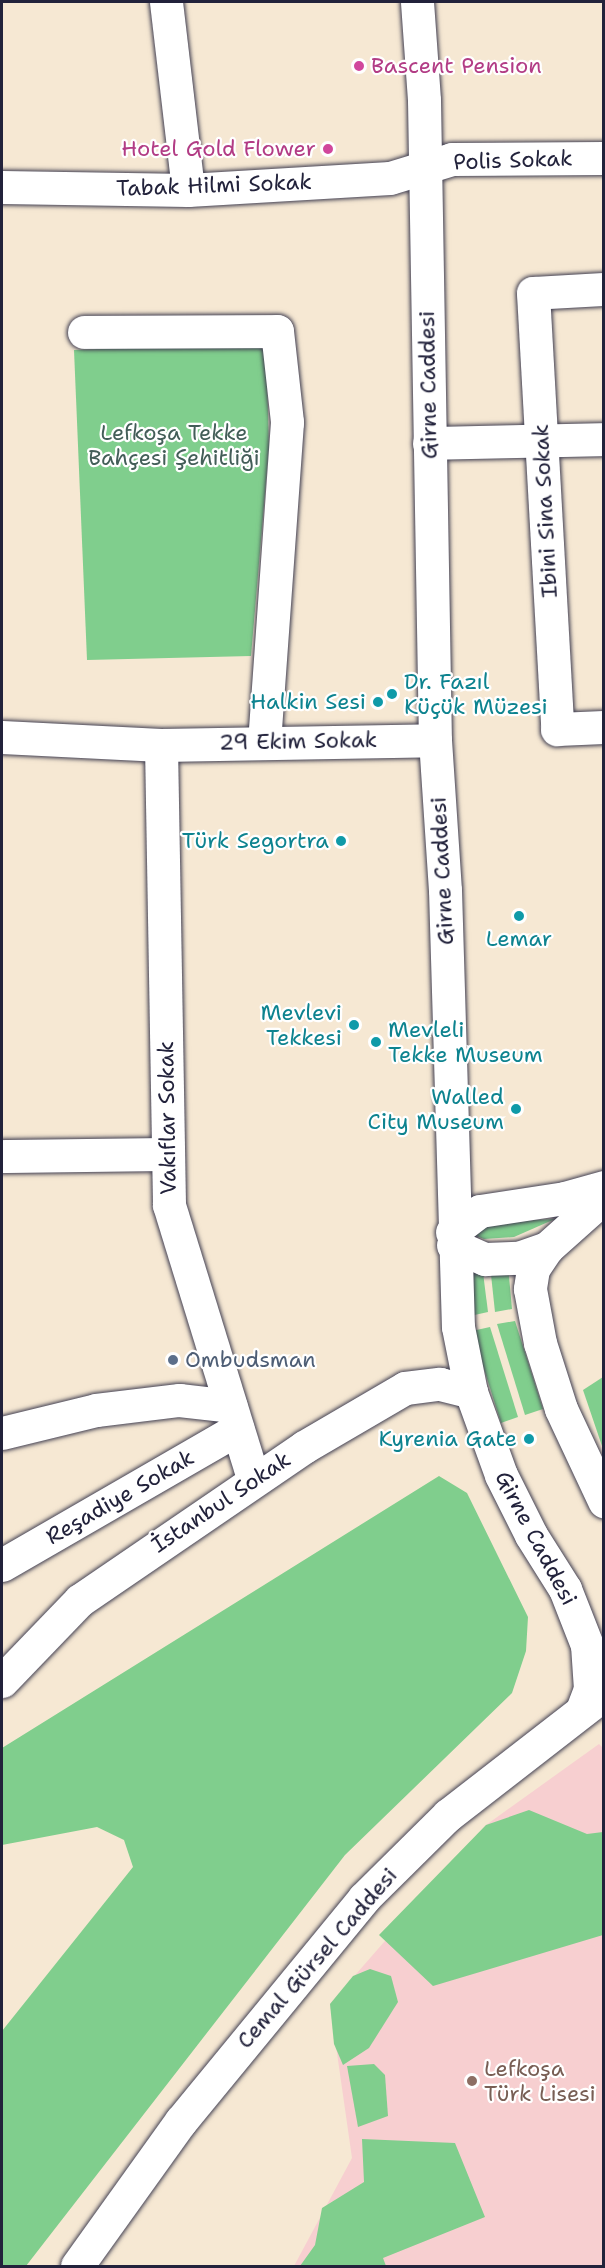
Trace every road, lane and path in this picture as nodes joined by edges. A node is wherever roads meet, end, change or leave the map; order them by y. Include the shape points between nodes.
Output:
1 (166, 2) edge
2 (417, 2) edge
3 (603, 158) edge
4 (424, 170) junction
5 (2, 187) edge
6 (188, 190) junction
7 (603, 289) edge
8 (84, 332) dead end
9 (603, 439) edge
10 (542, 441) junction
11 (429, 443) junction
12 (603, 727) edge
13 (2, 737) edge
14 (264, 740) junction
15 (435, 740) junction
16 (161, 745) junction
17 (168, 1154) junction
18 (2, 1156) edge
19 (603, 1187) edge
20 (603, 1197) edge
21 (453, 1239) junction
22 (546, 1248) junction
23 (471, 1392) junction
24 (234, 1417) junction
25 (2, 1433) edge
26 (253, 1478) junction
27 (603, 1501) edge
28 (2, 1565) edge
29 (2, 1681) edge
30 (593, 1702) edge
31 (77, 2266) edge

1 - 6 street
2 - 4 street, Girne Caddesi
3 - 4 street, Polis Sokak via 452,159
4 - 6 street, Tabak Hilmi Sokak via 390,178
4 - 11 street, Girne Caddesi
5 - 6 street, Tabak Hilmi Sokak
7 - 10 street, Ibini Sina Sokak via 532,293
8 - 14 street via 277,331 287,422
9 - 10 street
10 - 11 street
10 - 12 street, Ibini Sina Sokak via 557,729
11 - 15 street, Girne Caddesi
13 - 16 street, 29 Ekim Sokak
14 - 15 street, 29 Ekim Sokak
14 - 16 street, 29 Ekim Sokak
15 - 21 street, Girne Caddesi via 445,901
16 - 17 street, Vakıflar Sokak
17 - 18 street
17 - 24 street, Vakıflar Sokak via 168,1205
19 - 21 street via 565,1198 480,1211
20 - 22 street
21 - 22 street via 493,1259 518,1258
21 - 23 street, Girne Caddesi via 458,1327
22 - 27 street via 533,1269 530,1288 540,1343 561,1408
23 - 26 street, İstanbul Sokak via 440,1384 405,1388
23 - 30 street, Girne Caddesi via 501,1475 578,1617 591,1663
24 - 25 street via 179,1400 96,1410
24 - 26 street, Vakıflar Sokak
24 - 28 street, Reşadiye Sokak
26 - 29 street, İstanbul Sokak via 80,1600
30 - 31 street, Cemal Gürsel Caddesi via 448,1815 364,1898 181,2121

